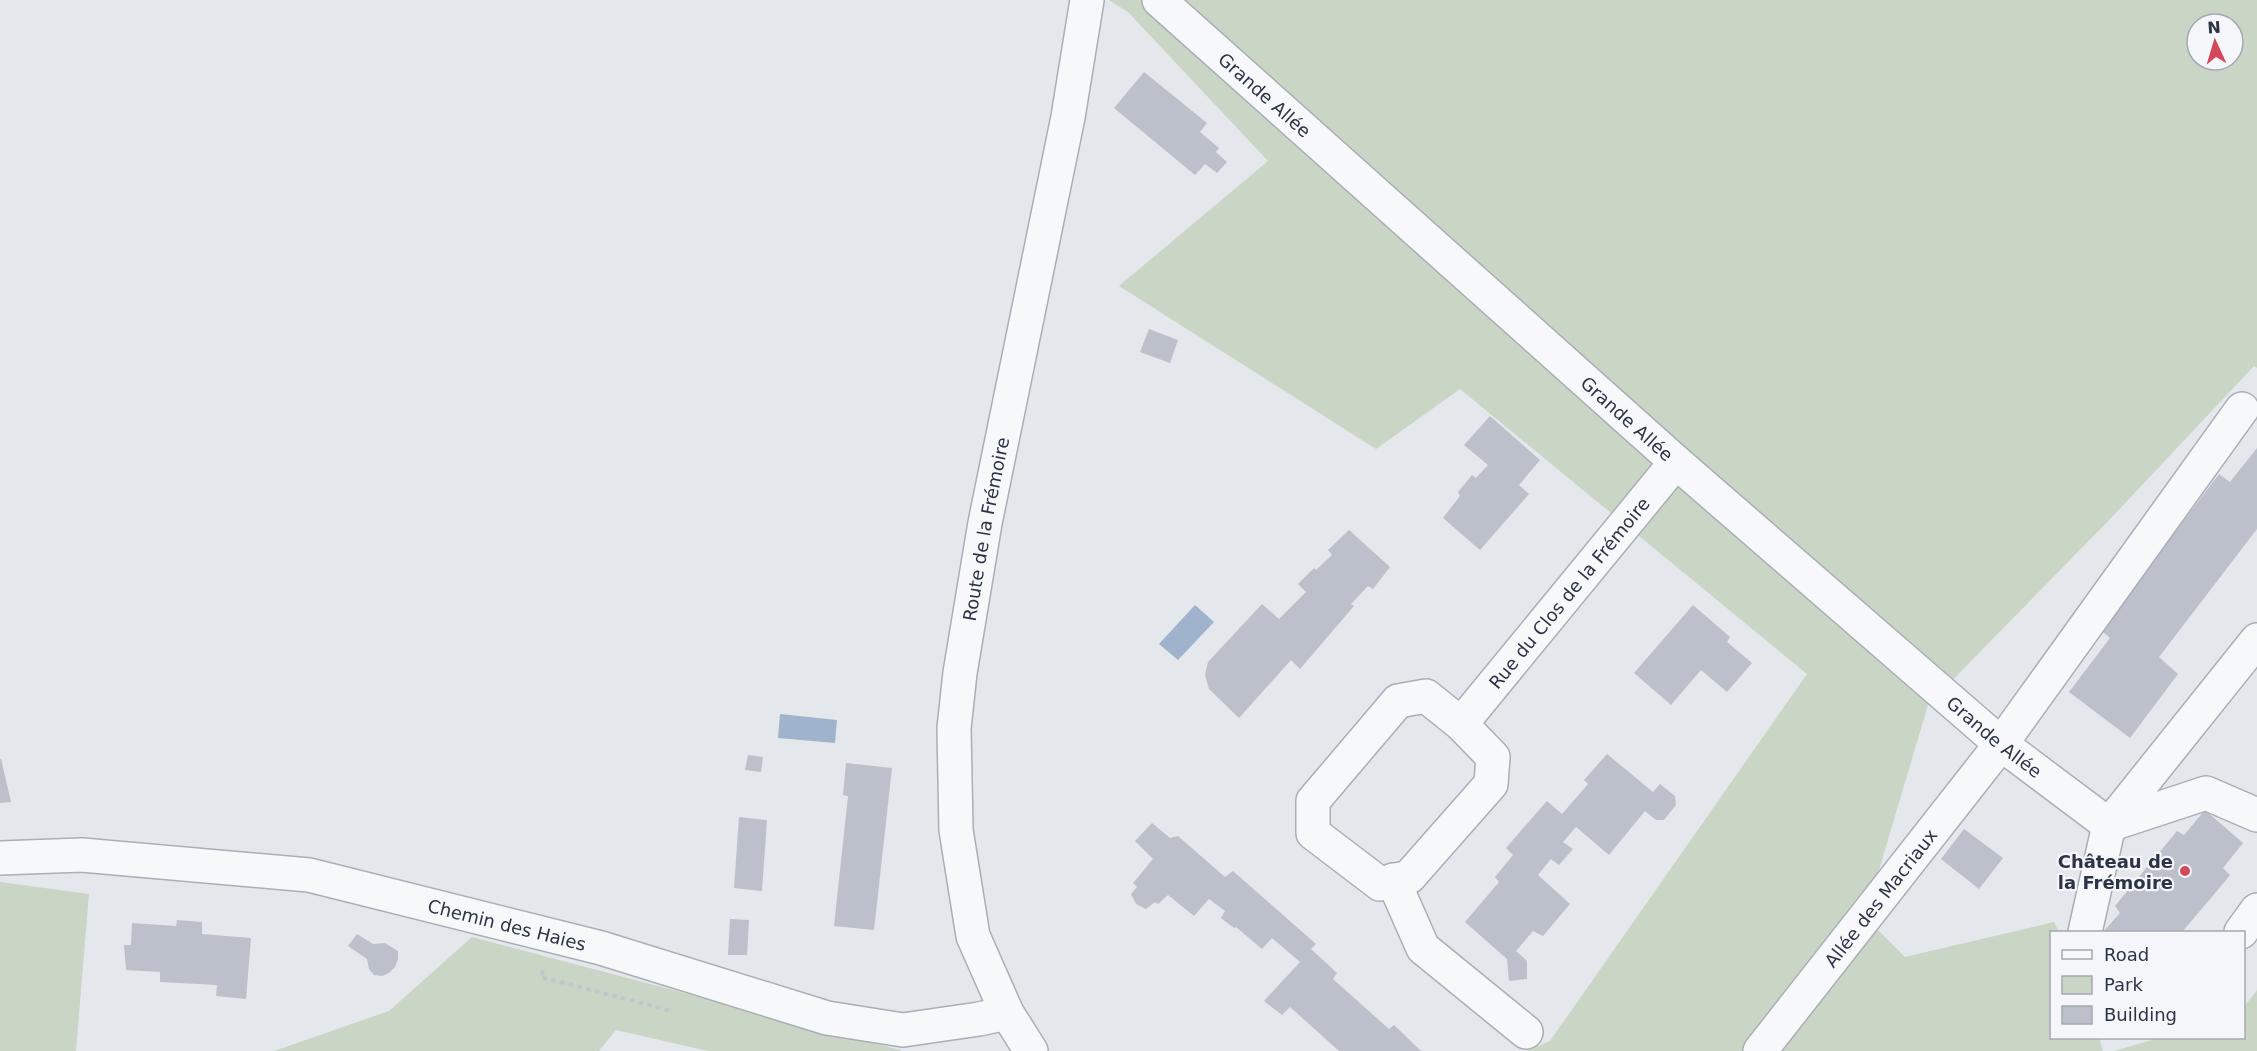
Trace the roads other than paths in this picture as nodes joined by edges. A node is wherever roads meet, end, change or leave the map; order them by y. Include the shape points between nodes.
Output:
1 (1087, 0) edge
2 (1159, 0) edge
3 (2242, 409) dead end
4 (1676, 462) junction
5 (2257, 640) edge
6 (1461, 724) junction
7 (2001, 744) junction
8 (2257, 815) edge
9 (2109, 825) junction
10 (0, 858) edge
11 (1393, 880) junction
12 (2257, 910) edge
13 (2085, 931) edge
14 (2242, 931) edge
15 (1007, 1013) junction
16 (1526, 1032) dead end
17 (1031, 1051) edge
18 (1760, 1051) edge

1 - 15 street, Route de la Frémoire via 1066,129 985,524 954,728 956,830 973,936
2 - 4 street, Grande Allée
3 - 7 street, Allée des Macriaux
4 - 6 street, Rue du Clos de la Frémoire
4 - 7 street, Grande Allée
5 - 9 street
6 - 11 street via 1493,757 1491,784 1409,877
6 - 11 street via 1426,696 1398,701 1313,801 1313,833 1380,884
7 - 9 street, Grande Allée
7 - 18 street, Allée des Macriaux
8 - 9 street via 2206,793
9 - 13 street
10 - 15 street, Chemin des Haies via 82,855 309,874 601,948 827,1018 903,1030
11 - 16 street via 1423,948
12 - 14 street
15 - 17 street, Route de la Frémoire

